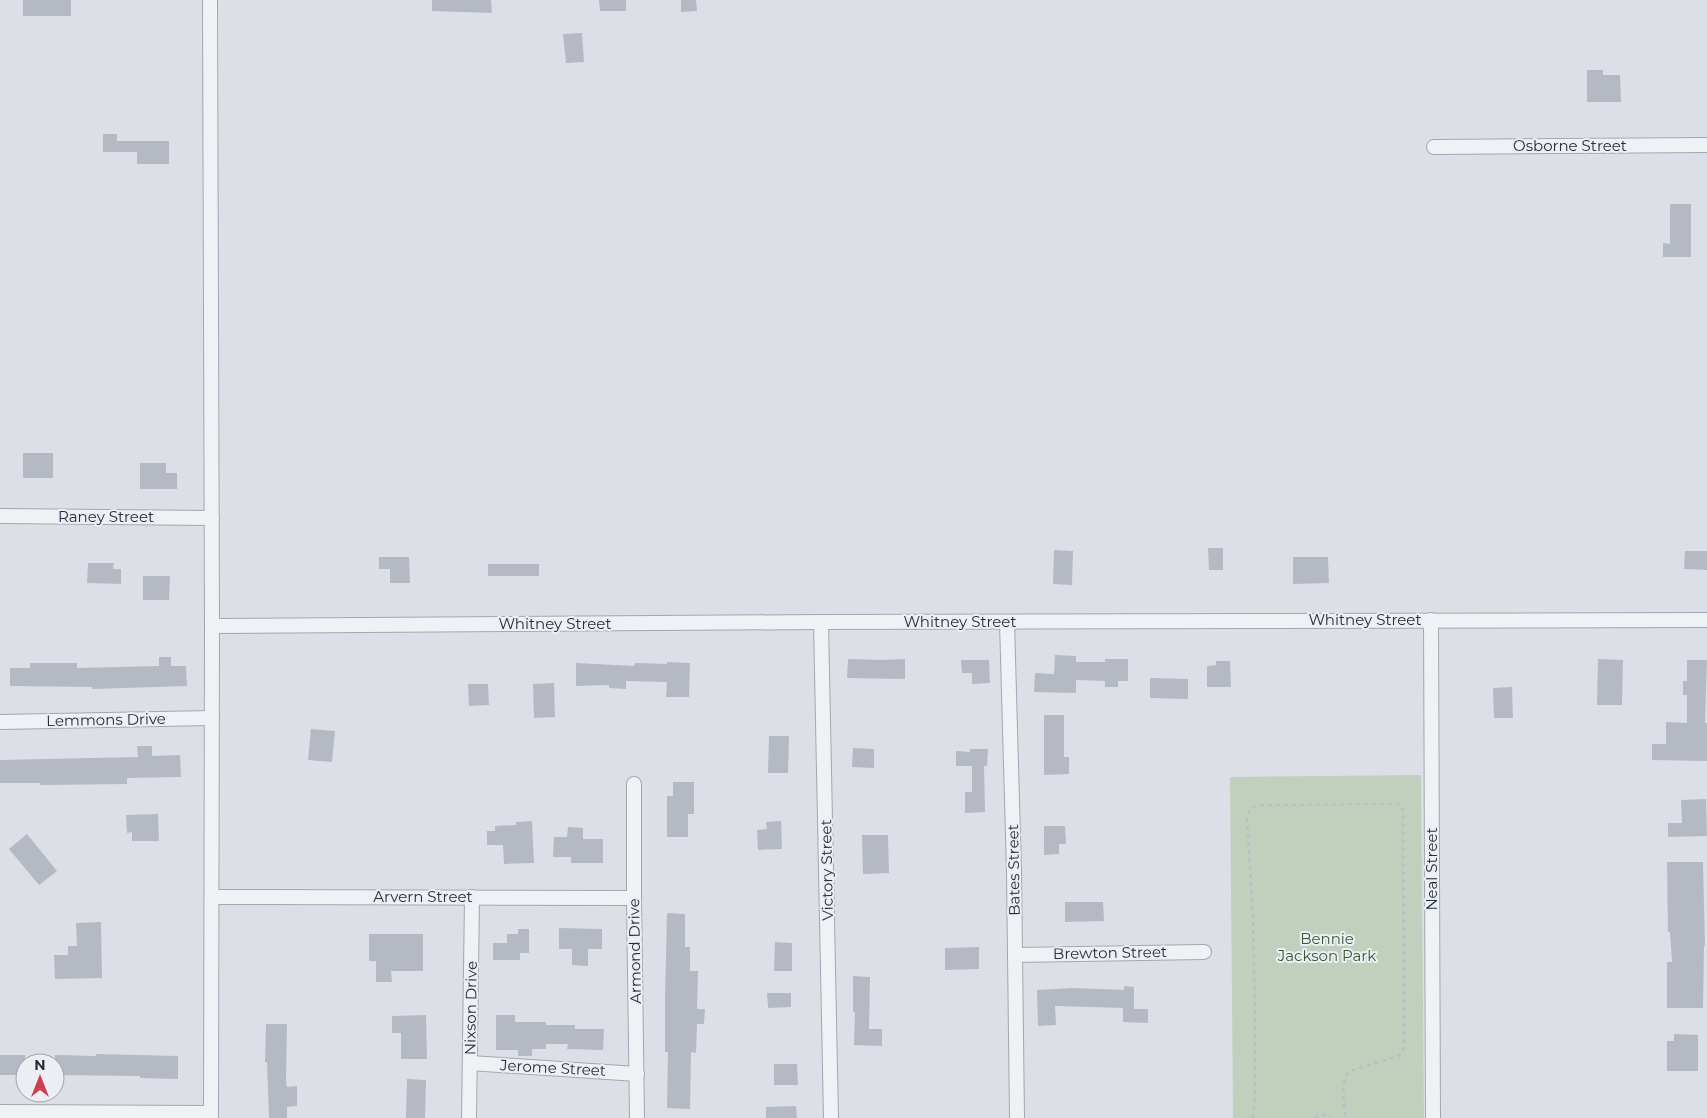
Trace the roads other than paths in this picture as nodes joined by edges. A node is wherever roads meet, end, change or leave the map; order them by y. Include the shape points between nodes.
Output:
1 (210, 0) edge
2 (1707, 145) edge
3 (1434, 147) dead end
4 (0, 516) edge
5 (212, 518) junction
6 (1431, 620) junction
7 (1707, 620) edge
8 (821, 622) junction
9 (1007, 622) junction
10 (212, 626) junction
11 (212, 718) junction
12 (0, 722) edge
13 (634, 784) dead end
14 (212, 897) junction
15 (472, 897) junction
16 (634, 898) junction
17 (1204, 952) dead end
18 (1015, 955) junction
19 (470, 1063) junction
20 (636, 1074) junction
21 (0, 1112) edge
22 (211, 1115) edge
23 (469, 1118) edge
24 (637, 1118) edge
25 (831, 1118) edge
26 (1016, 1118) edge
27 (1433, 1118) edge

1 - 5 street
2 - 3 street, Osborne Street
4 - 5 street, Raney Street
5 - 10 street
6 - 7 street, Whitney Street
6 - 9 street, Whitney Street
6 - 27 street, Neal Street
8 - 9 street, Whitney Street
8 - 10 street, Whitney Street
8 - 25 street, Victory Street
9 - 18 street, Bates Street
10 - 11 street
11 - 12 street, Lemmons Drive
11 - 14 street
13 - 16 street, Armond Drive
14 - 15 street, Arvern Street
14 - 22 street
15 - 16 street, Arvern Street
15 - 19 street, Nixson Drive
16 - 20 street, Armond Drive
17 - 18 street, Brewton Street
18 - 26 street, Bates Street
19 - 20 street, Jerome Street
19 - 23 street, Nixson Drive
20 - 24 street, Armond Drive
21 - 22 street

